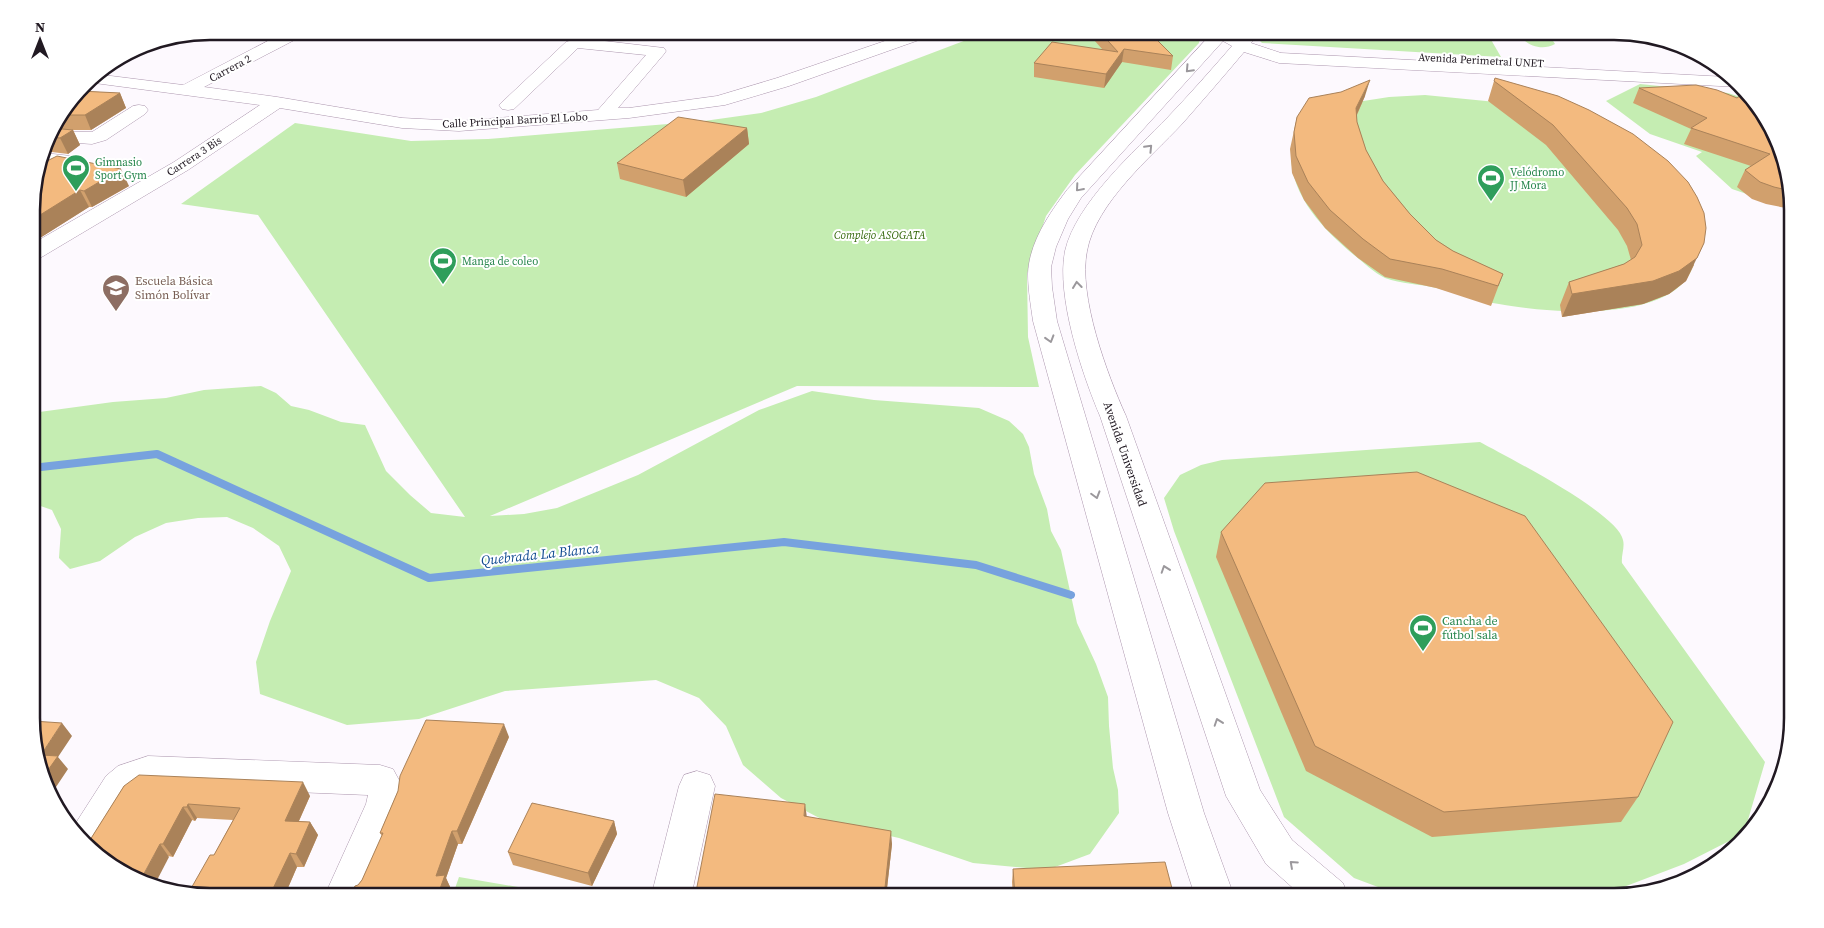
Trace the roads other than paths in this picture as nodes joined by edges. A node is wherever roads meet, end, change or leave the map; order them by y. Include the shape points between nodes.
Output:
1 (283, 40) edge
2 (904, 40) edge
3 (1226, 40) edge
4 (1228, 40) edge
5 (1244, 40) edge
6 (1575, 69) junction
7 (1715, 73) edge
8 (101, 79) edge
9 (1726, 82) edge
10 (186, 90) junction
11 (114, 98) edge
12 (276, 102) junction
13 (508, 105) dead end
14 (603, 115) junction
15 (57, 137) edge
16 (48, 159) edge
17 (73, 161) edge
18 (40, 248) edge
19 (697, 786) dead end
20 (88, 836) edge
21 (348, 888) edge
22 (673, 888) edge
23 (1212, 888) edge
24 (1320, 888) edge

1 - 10 street, Carrera 2
2 - 14 street, Calle Principal Barrio El Lobo via 719,101
3 -> 23 street via 1074,194 1047,240 1040,268 1045,321 1186,813
24 -> 4 street, Avenida Universidad via 1280,852 1244,796 1113,416 1092,364 1084,338 1074,268 1084,227 1098,206 1140,157
5 - 6 street via 1279,58
6 - 7 street
6 - 9 street
8 - 10 street, Calle Principal Barrio El Lobo
10 - 12 street, Calle Principal Barrio El Lobo
11 - 15 street via 140,105 98,136
12 - 14 street, Calle Principal Barrio El Lobo via 402,123 458,126
12 - 18 street, Carrera 3 Bis via 181,166
13 - 14 street via 572,45 580,43 658,51
16 - 17 street
19 - 22 street
20 - 21 street via 119,787 148,771 380,780 387,791 384,804

